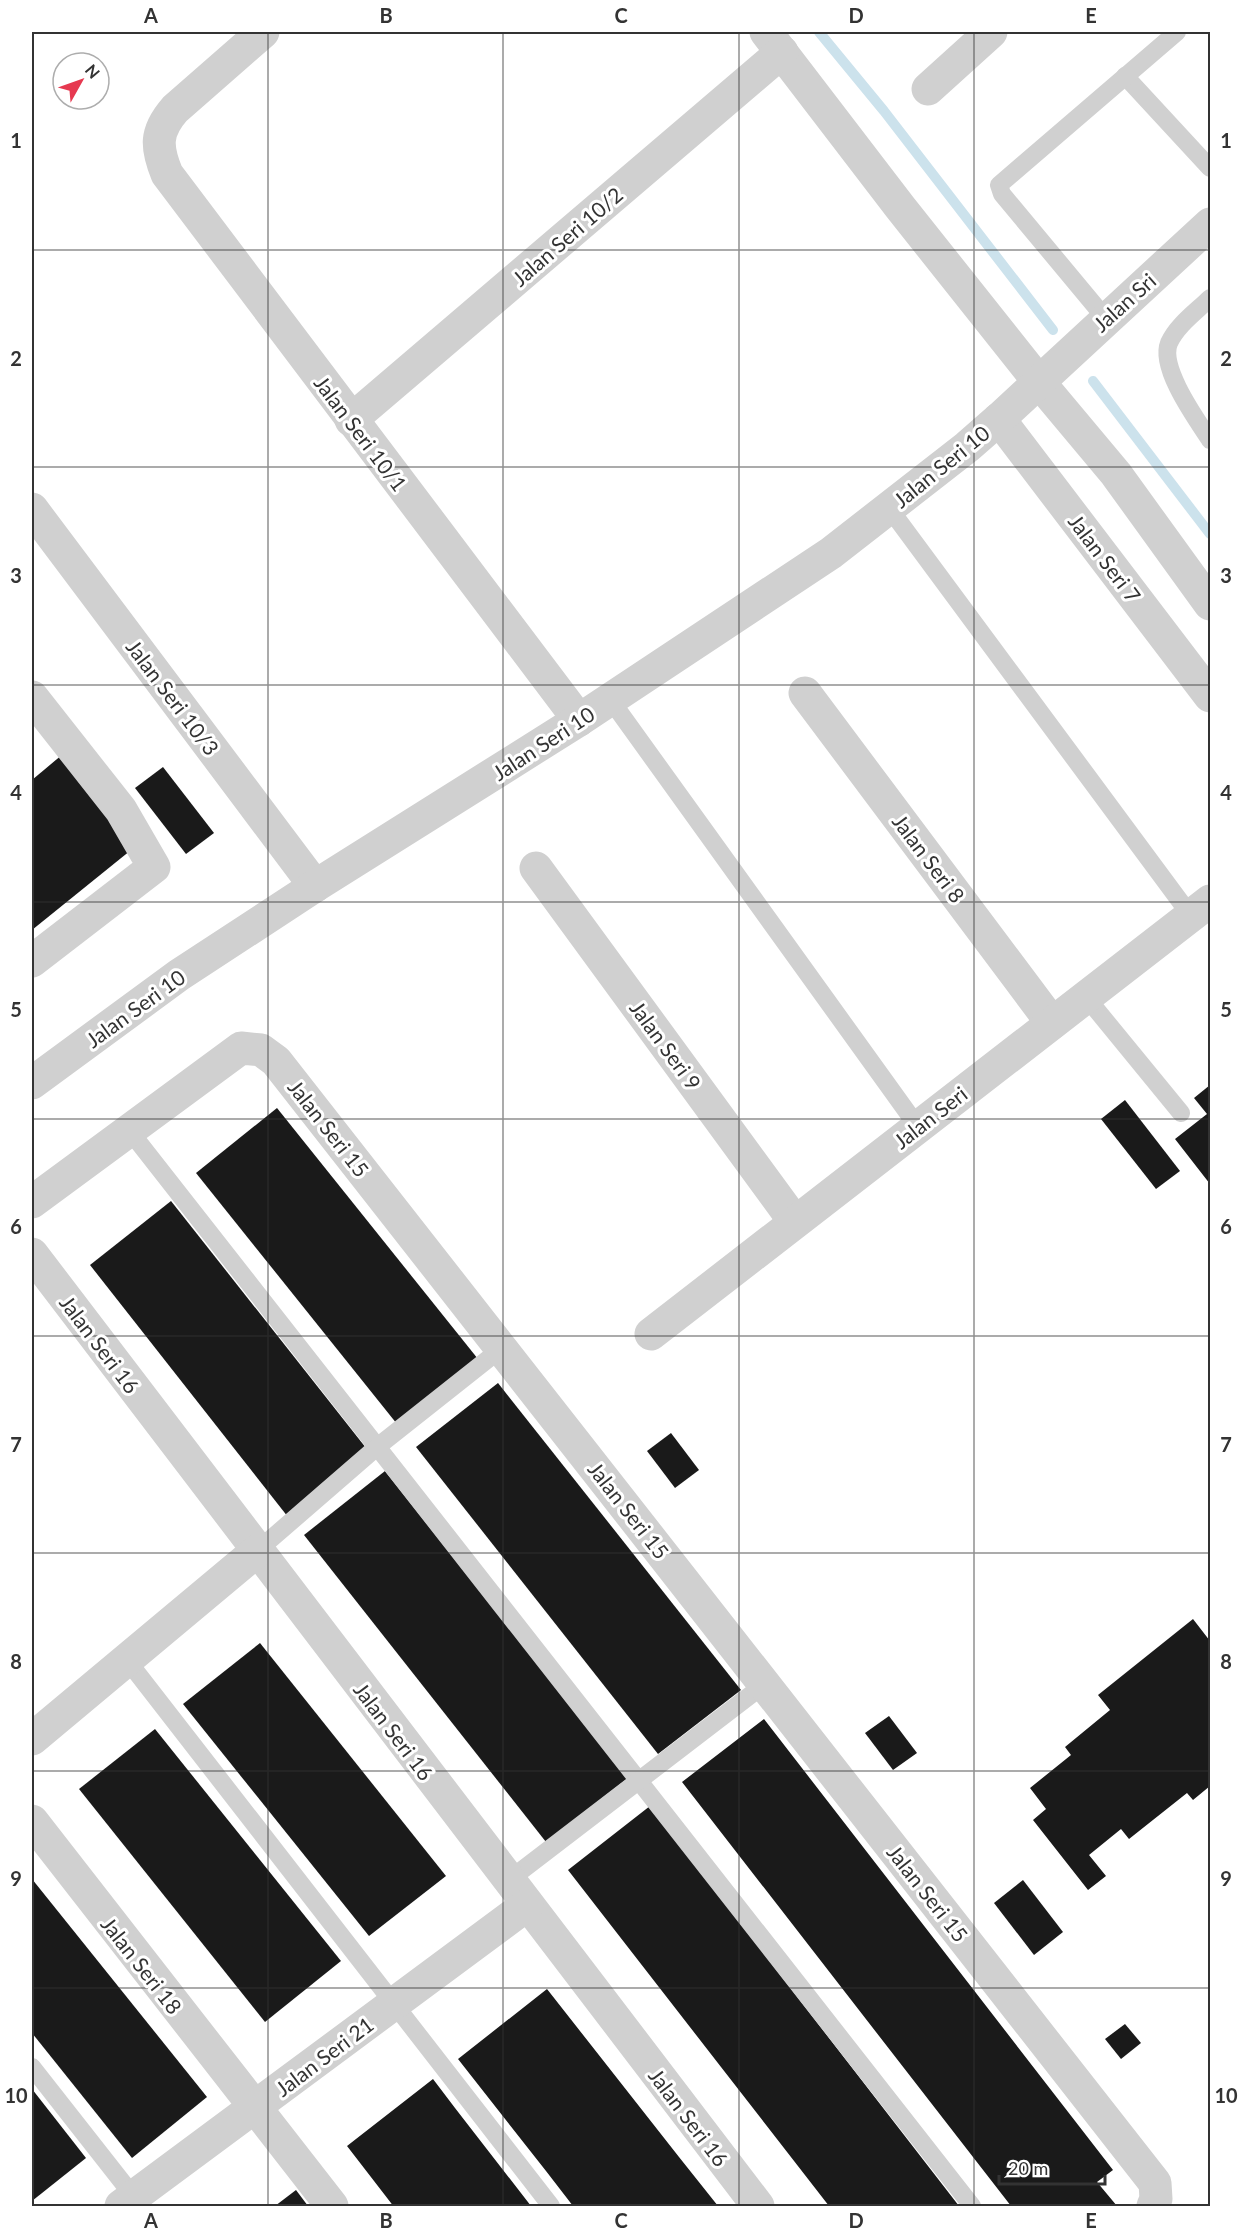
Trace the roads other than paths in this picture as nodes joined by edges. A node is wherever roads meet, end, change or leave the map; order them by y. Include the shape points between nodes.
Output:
1 (264, 32) edge
2 (992, 32) edge
3 (1177, 32) edge
4 (774, 42) edge
5 (1125, 76) junction
6 (928, 89) dead end
7 (1210, 168) edge
8 (1210, 224) edge
9 (1210, 298) edge
10 (1106, 319) junction
11 (1039, 382) junction
12 (999, 419) junction
13 (351, 420) junction
14 (1210, 440) edge
15 (889, 508) junction
16 (32, 509) edge
17 (1210, 604) edge
18 (805, 693) dead end
19 (1210, 696) edge
20 (32, 697) edge
21 (610, 699) junction
22 (579, 720) junction
23 (536, 868) dead end
24 (315, 886) junction
25 (1201, 908) edge
26 (32, 961) edge
27 (1086, 997) junction
28 (1052, 1023) junction
29 (32, 1083) edge
30 (1181, 1113) dead end
31 (918, 1127) junction
32 (129, 1130) junction
33 (32, 1202) edge
34 (795, 1222) junction
35 (32, 1254) edge
36 (651, 1334) dead end
37 (502, 1348) junction
38 (377, 1447) junction
39 (257, 1551) junction
40 (127, 1660) junction
41 (765, 1684) junction
42 (32, 1739) edge
43 (639, 1780) junction
44 (32, 1821) edge
45 (518, 1892) junction
46 (394, 2004) junction
47 (32, 2067) edge
48 (254, 2108) junction
49 (132, 2203) edge
50 (1154, 2203) edge
51 (332, 2206) edge
52 (551, 2206) edge
53 (758, 2206) edge
54 (972, 2206) edge

1 - 13 street, Jalan Seri 10/1 via 165,121 159,155 167,174
2 - 6 street
3 - 5 lane
4 - 11 street
4 - 13 street, Jalan Seri 10/2
5 - 7 lane
5 - 10 lane via 999,185 1002,194
8 - 10 street, Jalan Sri
9 - 14 lane via 1168,344 1170,368 1183,400
10 - 11 street, Jalan Sri
11 - 12 street, Jalan Seri 10
11 - 17 street via 1116,474
12 - 15 street, Jalan Seri 10
12 - 19 street, Jalan Seri 7
13 - 22 street, Jalan Seri 10/1
15 - 21 street, Jalan Seri 10 via 831,553
15 - 25 lane
16 - 24 street, Jalan Seri 10/3
18 - 28 street, Jalan Seri 8
20 - 26 street via 120,810 154,867
21 - 22 street, Jalan Seri 10
21 - 31 lane
22 - 24 street, Jalan Seri 10
23 - 34 street, Jalan Seri 9
24 - 29 street, Jalan Seri 10 via 179,975
25 - 27 street, Jalan Seri
27 - 28 street, Jalan Seri
27 - 30 lane
28 - 31 street, Jalan Seri
31 - 34 street, Jalan Seri
32 - 33 street, Jalan Seri 15
32 - 37 street, Jalan Seri 15 via 241,1048 261,1050 276,1060
32 - 38 lane
34 - 36 street, Jalan Seri
35 - 39 street, Jalan Seri 16
37 - 38 lane
37 - 41 street, Jalan Seri 15
38 - 39 lane
38 - 43 lane
39 - 40 street
39 - 45 street, Jalan Seri 16
40 - 42 street
40 - 46 lane
41 - 43 lane
41 - 50 street, Jalan Seri 15 via 1155,2183
43 - 45 lane
43 - 54 lane
44 - 48 street, Jalan Seri 18
45 - 46 street, Jalan Seri 21
45 - 53 street, Jalan Seri 16
46 - 48 street, Jalan Seri 21
46 - 52 lane
47 - 49 lane
48 - 49 street, Jalan Seri 21
48 - 51 street, Jalan Seri 18

